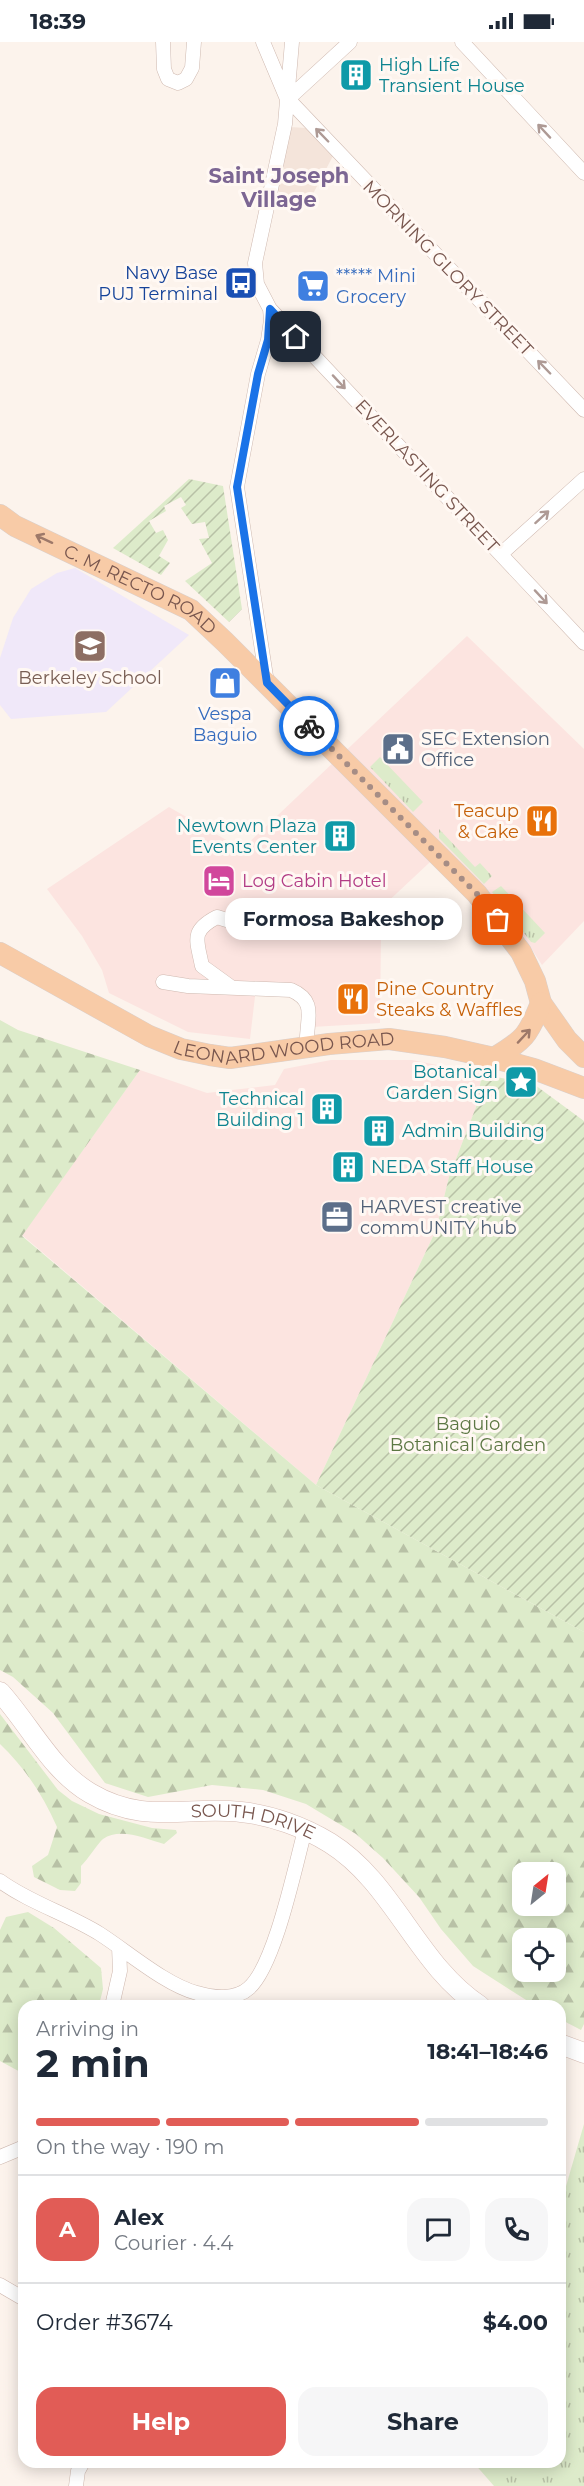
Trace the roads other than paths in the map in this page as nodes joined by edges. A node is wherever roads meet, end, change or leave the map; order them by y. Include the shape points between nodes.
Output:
1 (163, 42) edge
2 (194, 42) edge
3 (262, 42) edge
4 (292, 42) edge
5 (350, 42) edge
6 (462, 42) edge
7 (287, 99) junction
8 (584, 173) edge
9 (270, 309) junction
10 (584, 410) edge
11 (584, 479) edge
12 (0, 515) edge
13 (501, 555) junction
14 (584, 643) edge
15 (267, 683) junction
16 (246, 926) dead end
17 (0, 953) edge
18 (163, 982) dead end
19 (231, 987) junction
20 (541, 1003) junction
21 (307, 1047) junction
22 (584, 1057) edge
23 (494, 1058) junction
24 (584, 1088) edge
25 (0, 1692) edge
26 (305, 1830) junction
27 (0, 1881) edge
28 (119, 1947) junction
29 (134, 1957) junction
30 (120, 1971) junction
31 (113, 2000) edge
32 (473, 2000) edge
33 (566, 2046) edge
34 (584, 2053) edge
35 (18, 2150) edge
36 (3, 2158) edge
37 (0, 2285) edge
38 (18, 2296) edge
39 (80, 2468) edge
40 (76, 2486) edge

1 - 2 street via 164,69 168,79 178,82 186,79 192,68
3 - 7 street
4 - 7 street
5 - 7 street
8 -> 6 street
7 - 9 street via 255,263 257,284
10 -> 7 street, MORNING GLORY STREET
9 -> 13 street, EVERLASTING STREET
9 - 15 street via 268,340 237,487
13 -> 11 street
15 -> 12 main road, C. M. RECTO ROAD via 191,610 15,526
13 -> 14 street, EVERLASTING STREET
15 - 20 main road, C. M. RECTO ROAD via 477,894 521,952 536,981
16 - 19 street via 217,917 201,925 196,937 202,966
17 - 21 main road, LEONARD WOOD ROAD via 149,1036 181,1049 230,1058
18 - 19 street
19 - 21 street via 291,990 306,998
20 - 22 main road, C. M. RECTO ROAD
23 -> 20 main road via 522,1040
21 - 23 main road, LEONARD WOOD ROAD via 389,1039
23 - 24 main road, LEONARD WOOD ROAD
25 - 26 main road, SOUTH DRIVE via 70,1779 113,1805 160,1814 240,1812 268,1816
26 - 29 street via 271,1953 249,1988 232,1996 195,1993
26 - 32 main road, SOUTH DRIVE via 331,1844 370,1878 430,1956
27 - 28 street
28 - 29 street
28 - 30 street
29 - 30 street
30 - 31 street
33 - 34 main road
35 - 36 street
37 - 38 street
39 - 40 street

